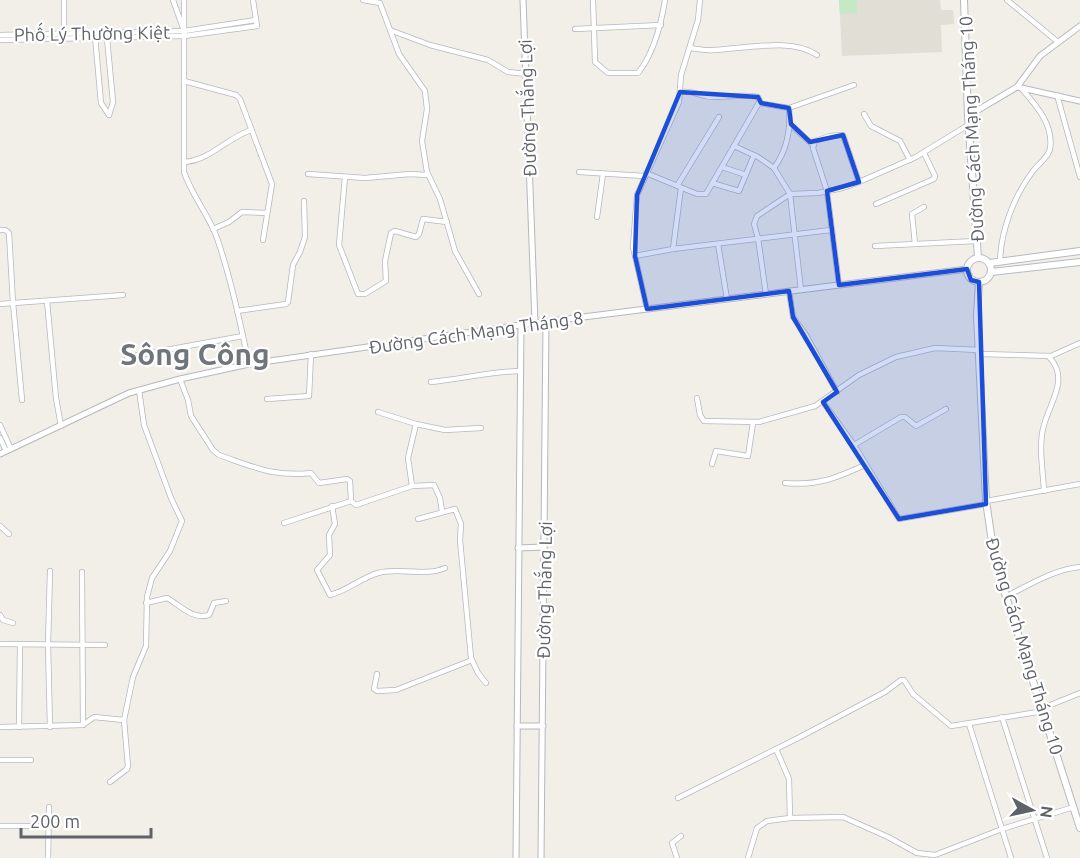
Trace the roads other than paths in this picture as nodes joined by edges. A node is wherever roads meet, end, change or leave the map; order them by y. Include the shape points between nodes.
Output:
1 (64, 0) edge
2 (173, 0) edge
3 (184, 0) edge
4 (253, 0) edge
5 (363, 0) edge
6 (523, 0) edge
7 (593, 0) edge
8 (665, 0) edge
9 (700, 0) edge
10 (964, 0) edge
11 (1007, 0) edge
12 (661, 25) junction
13 (1080, 26) edge
14 (594, 28) junction
15 (575, 29) dead end
16 (390, 30) junction
17 (184, 33) junction
18 (64, 34) junction
19 (0, 35) edge
20 (106, 35) junction
21 (95, 36) junction
22 (0, 40) edge
23 (1058, 42) junction
24 (690, 48) junction
25 (817, 55) dead end
26 (526, 74) junction
27 (184, 81) junction
28 (854, 85) dead end
29 (1018, 86) junction
30 (680, 92) junction
31 (1057, 95) junction
32 (1080, 101) edge
33 (759, 103) junction
34 (789, 108) junction
35 (864, 114) dead end
36 (719, 117) dead end
37 (968, 117) junction
38 (790, 124) junction
39 (968, 125) junction
40 (251, 130) junction
41 (813, 145) junction
42 (734, 146) junction
43 (924, 153) junction
44 (754, 155) junction
45 (910, 160) junction
46 (184, 162) junction
47 (722, 167) junction
48 (774, 168) junction
49 (579, 172) dead end
50 (308, 174) dead end
51 (603, 174) junction
52 (646, 174) junction
53 (427, 175) junction
54 (746, 175) junction
55 (1080, 175) edge
56 (345, 177) junction
57 (859, 182) junction
58 (712, 183) junction
59 (679, 187) junction
60 (827, 191) junction
61 (790, 194) junction
62 (304, 201) dead end
63 (876, 204) dead end
64 (924, 207) dead end
65 (266, 213) junction
66 (597, 217) dead end
67 (447, 222) junction
68 (213, 229) junction
69 (831, 230) junction
70 (0, 231) edge
71 (794, 235) junction
72 (758, 238) junction
73 (263, 240) dead end
74 (976, 241) junction
75 (718, 244) junction
76 (915, 244) junction
77 (875, 246) dead end
78 (673, 249) junction
79 (1080, 251) edge
80 (635, 256) junction
81 (978, 257) junction
82 (1000, 261) junction
83 (1080, 262) edge
84 (990, 263) junction
85 (967, 269) junction
86 (992, 273) junction
87 (979, 282) junction
88 (838, 285) junction
89 (801, 290) junction
90 (789, 291) junction
91 (479, 294) dead end
92 (766, 294) junction
93 (123, 296) dead end
94 (727, 299) junction
95 (47, 301) junction
96 (13, 303) junction
97 (0, 304) edge
98 (647, 309) junction
99 (237, 311) junction
100 (546, 322) junction
101 (535, 323) junction
102 (521, 325) junction
103 (243, 336) junction
104 (1080, 343) edge
105 (979, 352) junction
106 (311, 354) junction
107 (127, 357) dead end
108 (1049, 357) junction
109 (249, 364) junction
110 (520, 371) junction
111 (180, 379) junction
112 (431, 382) dead end
113 (139, 390) junction
114 (837, 392) junction
115 (697, 398) dead end
116 (267, 399) dead end
117 (22, 400) dead end
118 (823, 402) junction
119 (946, 409) dead end
120 (378, 412) dead end
121 (753, 423) junction
122 (416, 424) junction
123 (0, 426) edge
124 (61, 426) junction
125 (481, 428) dead end
126 (0, 438) edge
127 (854, 445) junction
128 (6, 452) edge
129 (712, 464) dead end
130 (865, 465) junction
131 (785, 483) dead end
132 (1080, 484) edge
133 (412, 486) junction
134 (1044, 491) junction
135 (351, 501) junction
136 (986, 502) junction
137 (332, 506) junction
138 (442, 512) junction
139 (418, 519) dead end
140 (284, 523) dead end
141 (0, 526) edge
142 (9, 534) dead end
143 (544, 547) junction
144 (518, 548) junction
145 (1080, 567) edge
146 (445, 568) dead end
147 (50, 571) dead end
148 (82, 572) dead end
149 (1007, 596) junction
150 (226, 601) dead end
151 (146, 603) junction
152 (0, 615) edge
153 (13, 623) dead end
154 (0, 644) edge
155 (20, 644) junction
156 (48, 644) junction
157 (82, 645) junction
158 (105, 645) dead end
159 (472, 660) junction
160 (377, 674) dead end
161 (486, 683) dead end
162 (1080, 693) edge
163 (1044, 710) junction
164 (1002, 717) junction
165 (124, 720) junction
166 (969, 724) junction
167 (83, 725) junction
168 (517, 726) junction
169 (543, 726) junction
170 (0, 727) edge
171 (19, 727) junction
172 (50, 727) junction
173 (776, 749) junction
174 (0, 760) edge
175 (31, 760) dead end
176 (110, 782) dead end
177 (678, 798) dead end
178 (49, 807) dead end
179 (1074, 807) junction
180 (790, 818) junction
181 (1034, 818) junction
182 (0, 826) edge
183 (49, 826) junction
184 (1080, 828) edge
185 (1002, 829) junction
186 (681, 836) dead end
187 (48, 858) edge
188 (516, 858) edge
189 (542, 858) edge
190 (677, 858) edge
191 (748, 858) edge
192 (1011, 858) edge
193 (1047, 858) edge

1 - 18 street
2 - 17 street
3 - 17 street
4 - 17 street, Phố Lý Thường Kiệt via 256,23
5 - 16 street via 380,3
6 - 26 street, Đường Thắng Lợi
7 - 14 street
8 - 12 street
9 - 24 street
10 - 37 main road, Đường Cách Mạng Tháng 10
11 - 23 street
12 - 14 street
12 - 14 street via 638,73 608,73 596,62
13 - 23 street
14 - 15 street
16 - 26 street via 488,60 508,72
16 - 53 street via 402,59 425,91 427,109 422,141
17 - 20 street, Phố Lý Thường Kiệt
17 - 27 street
18 - 19 street, Phố Lý Thường Kiệt
18 - 21 street, Phố Lý Thường Kiệt
20 - 21 street, Phố Lý Thường Kiệt
20 - 21 street via 113,102 109,115 100,104
21 - 22 street, Phố Lý Thường Kiệt
23 - 29 street via 1036,60
24 - 25 street via 713,51 792,46
24 - 30 street
26 - 101 street, Đường Thắng Lợi
27 - 40 street via 236,95
27 - 46 street
28 - 34 street
29 - 31 street
29 - 37 street
29 - 82 street via 1041,111 1050,147 1013,208
30 - 33 street via 694,91 712,98 749,95 758,97
30 - 52 street
31 - 32 street
31 - 55 street
33 - 34 street
33 - 42 street
34 - 38 street
35 - 45 street via 871,126 900,141
36 - 59 street
37 - 39 main road, Đường Cách Mạng Tháng 10
38 - 41 street
38 - 48 street via 784,151
39 - 43 street
39 - 74 main road, Đường Cách Mạng Tháng 10
40 - 46 street via 235,136 201,160
40 - 65 street via 272,184
41 - 57 street via 817,140 843,135
41 - 60 street
42 - 44 street
42 - 47 street
43 - 45 street
43 - 63 street via 934,179
44 - 48 street
44 - 54 street
45 - 57 street
46 - 68 street via 188,183
47 - 54 street
47 - 58 street
48 - 61 street
49 - 51 street
50 - 56 street
51 - 52 street
51 - 66 street
52 - 59 street
52 - 80 street via 636,203
53 - 56 street
53 - 67 street
54 - 58 street via 737,192
56 - 67 street via 339,245 358,294 386,281 385,256 393,232 416,237 423,219
57 - 60 street
58 - 59 street via 704,195
59 - 78 street
60 - 61 street
60 - 69 street
61 - 71 street
61 - 72 street via 755,219
62 - 99 street via 305,237 293,265 288,302
64 - 76 street via 912,214
65 - 68 street via 242,212
65 - 73 street
67 - 91 street via 455,251
68 - 99 street
69 - 71 street
69 - 88 street
70 - 96 street via 9,233
71 - 72 street
71 - 89 street
72 - 75 street
72 - 92 street
74 - 76 street
74 - 81 main road, Đường Cách Mạng Tháng 10
75 - 78 street
75 - 94 street
76 - 77 street
78 - 80 street
79 - 82 main road
80 - 98 street
81 - 84 main road
81 - 85 main road via 970,261
82 - 84 main road
83 - 86 main road
84 - 86 main road
85 - 87 main road via 970,278
85 - 88 street, Đường Cách Mạng Tháng 8
86 - 87 main road
87 - 105 main road, Đường Cách Mạng Tháng 10
88 - 89 street, Đường Cách Mạng Tháng 8
89 - 90 street, Đường Cách Mạng Tháng 8
90 - 92 street, Đường Cách Mạng Tháng 8
90 - 114 street via 794,317
92 - 94 street, Đường Cách Mạng Tháng 8
93 - 95 street
94 - 98 street, Đường Cách Mạng Tháng 8
95 - 96 street
95 - 124 street
96 - 97 street
96 - 117 street
98 - 100 street, Đường Cách Mạng Tháng 8
99 - 103 street
100 - 101 street, Đường Cách Mạng Tháng 8
100 - 143 street, Đường Thắng Lợi
101 - 102 street, Đường Cách Mạng Tháng 8
102 - 106 street, Đường Cách Mạng Tháng 8
102 - 110 street, Đường Thắng Lợi
103 - 107 street
103 - 109 street
104 - 108 street
105 - 108 street
105 - 114 street via 935,348 896,357 866,370
105 - 136 main road, Đường Cách Mạng Tháng 10
106 - 109 street, Đường Cách Mạng Tháng 8
106 - 116 street via 309,396
108 - 134 street via 1058,368 1059,386 1044,425
109 - 111 street, Đường Cách Mạng Tháng 8
110 - 112 street
110 - 144 street, Đường Thắng Lợi
111 - 113 street, Đường Cách Mạng Tháng 8
111 - 135 street via 191,416 216,453 271,473 313,474 319,483 347,479
113 - 124 street, Đường Cách Mạng Tháng 8
113 - 151 street via 144,425 182,520 170,551 152,578
114 - 118 street
115 - 121 street via 704,421
118 - 121 street
118 - 127 street
119 - 127 street via 916,426 901,417
120 - 122 street
121 - 129 street via 748,456 716,452
122 - 125 street via 445,430
122 - 133 street via 408,458
123 - 128 street
124 - 128 street, Đường Cách Mạng Tháng 8
126 - 128 street
127 - 130 street
130 - 131 street via 823,482
130 - 136 street via 899,519
132 - 134 street
133 - 135 street via 360,505
133 - 138 street via 435,485
134 - 136 street
135 - 137 street
136 - 149 main road, Đường Cách Mạng Tháng 10 via 996,564
137 - 140 street
137 - 146 street via 335,524 329,536 330,555 317,570 330,595 378,573
138 - 139 street
138 - 159 street via 454,508 460,524
141 - 142 street
143 - 144 street
143 - 169 street, Đường Thắng Lợi
144 - 168 street, Đường Thắng Lợi
145 - 149 street
147 - 156 street
148 - 157 street
149 - 163 main road, Đường Cách Mạng Tháng 10
150 - 151 street via 214,603 205,617 187,612 167,597
151 - 165 street via 146,646 133,677
152 - 153 street
154 - 155 street
155 - 156 street
155 - 171 street
156 - 157 street
156 - 172 street
157 - 158 street
157 - 167 street
159 - 160 street via 396,690 377,691
159 - 161 street
162 - 163 street
163 - 164 street
163 - 179 main road, Đường Cách Mạng Tháng 10
164 - 166 street
164 - 181 street
165 - 167 street via 94,717
165 - 176 street via 128,766
166 - 173 street via 949,725 901,680
166 - 185 street
167 - 172 street
168 - 169 street
168 - 188 street, Đường Thắng Lợi
169 - 189 street, Đường Thắng Lợi
170 - 171 street
171 - 172 street
173 - 177 street
173 - 180 street via 789,779
174 - 175 street
178 - 183 street
179 - 181 street
179 - 184 main road, Đường Cách Mạng Tháng 10
180 - 185 street via 843,817 915,852 935,855
180 - 191 street via 760,825
181 - 185 street
181 - 193 street
182 - 183 street
183 - 187 street
185 - 192 street
186 - 190 street via 672,843

